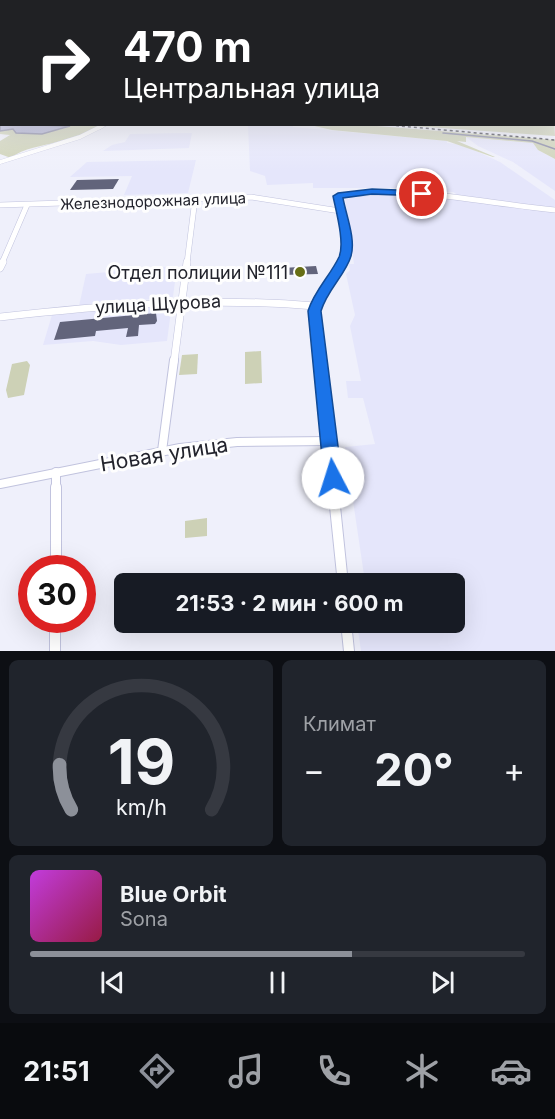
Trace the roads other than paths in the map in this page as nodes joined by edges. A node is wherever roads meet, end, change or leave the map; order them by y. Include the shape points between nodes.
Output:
1 (102, 126) edge
2 (0, 162) edge
3 (195, 199) junction
4 (0, 205) edge
5 (27, 205) junction
6 (555, 210) edge
7 (340, 211) junction
8 (0, 268) edge
9 (182, 300) junction
10 (315, 306) junction
11 (0, 317) edge
12 (330, 441) junction
13 (162, 451) junction
14 (56, 472) junction
15 (0, 484) edge
16 (56, 555) edge
17 (342, 573) edge
18 (55, 633) edge
19 (347, 633) edge
20 (55, 651) edge
21 (349, 651) edge

1 - 2 street via 80,137
3 - 5 street, Железнодорожная улица
3 - 7 street, Железнодорожная улица via 261,198
3 - 9 street
4 - 5 street, Железнодорожная улица
5 - 8 street
6 - 7 street via 443,195 372,192 338,196
7 - 10 street via 345,259
9 - 10 street, улица Щурова
9 - 11 street, улица Щурова
9 - 13 street
10 - 12 street
12 - 13 street, Новая улица via 244,441
12 - 17 street
13 - 14 street, Новая улица
14 - 15 street, Новая улица
14 - 16 street
18 - 20 street
19 - 21 street

